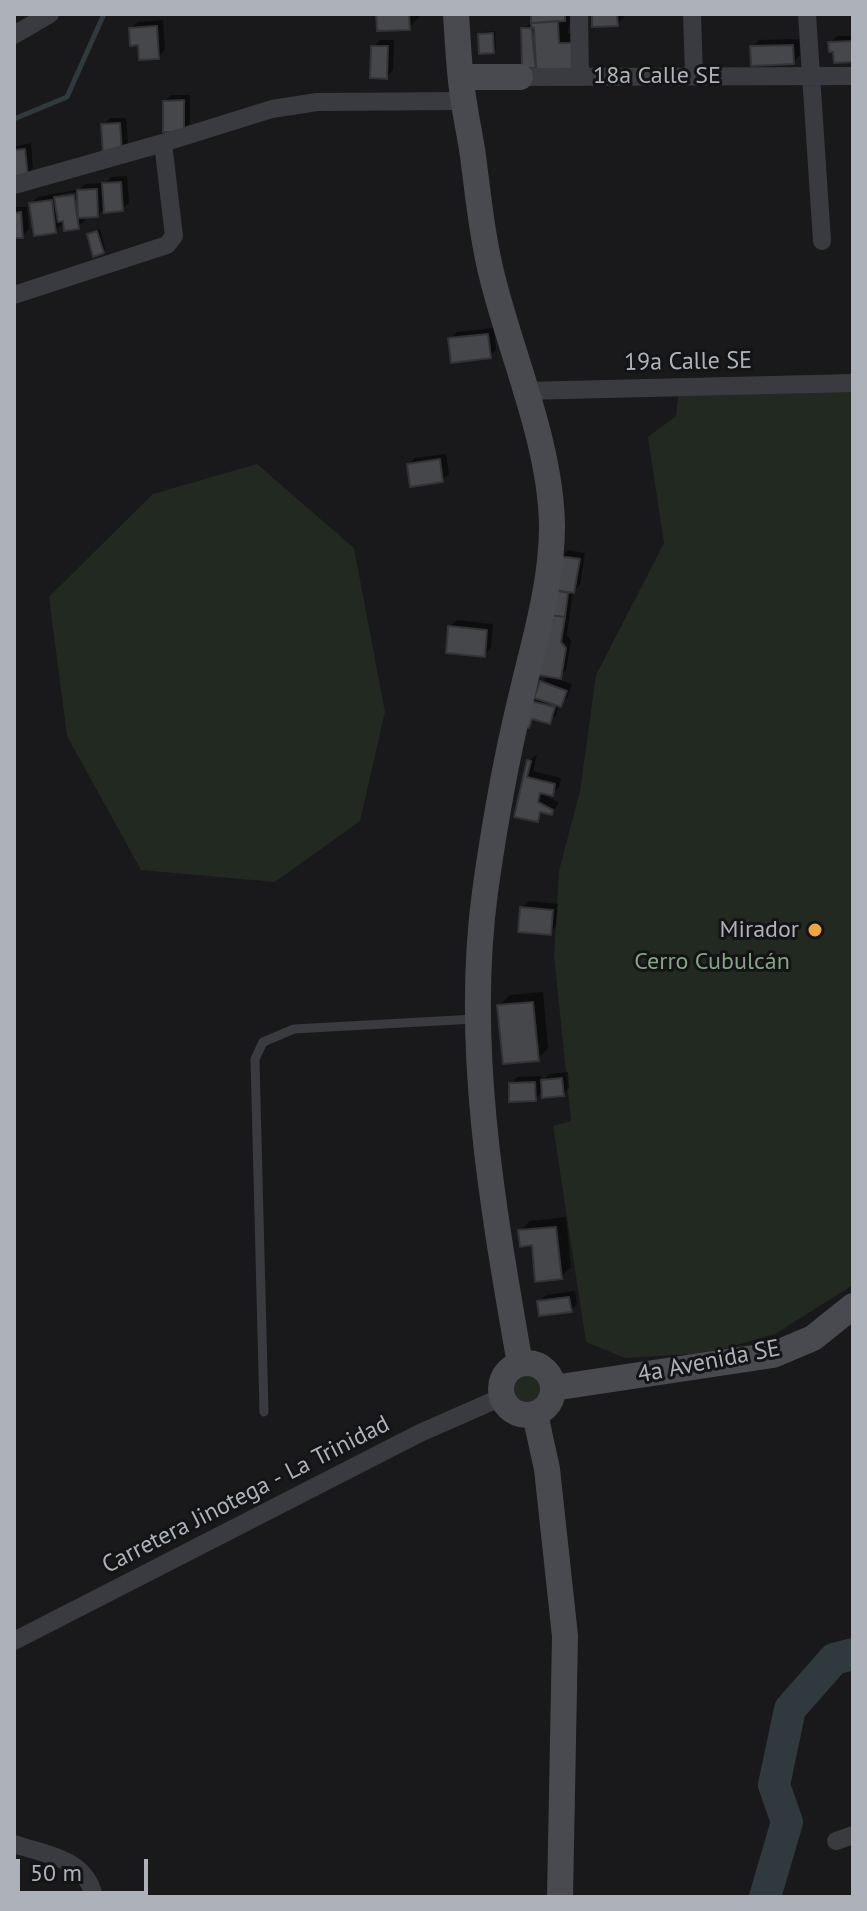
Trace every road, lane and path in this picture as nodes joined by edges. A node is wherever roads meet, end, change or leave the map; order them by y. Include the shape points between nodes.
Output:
1 (50, 14) edge
2 (456, 14) edge
3 (579, 14) edge
4 (692, 14) edge
5 (807, 14) edge
6 (14, 35) edge
7 (694, 76) junction
8 (810, 76) junction
9 (853, 76) edge
10 (520, 77) joint
11 (580, 77) junction
12 (462, 89) junction
13 (163, 143) junction
14 (14, 185) edge
15 (822, 241) dead end
16 (14, 295) edge
17 (853, 383) edge
18 (524, 391) junction
19 (478, 1019) junction
20 (853, 1306) edge
21 (520, 1364) junction
22 (553, 1388) junction
23 (502, 1397) junction
24 (264, 1412) dead end
25 (535, 1414) junction
26 (14, 1641) edge
27 (14, 1844) edge
28 (94, 1897) edge
29 (560, 1897) edge

1 - 6 street
2 - 12 main road
3 - 11 street
4 - 7 street
5 - 8 street
7 - 8 street, 18a Calle SE
7 - 11 street, 18a Calle SE
8 - 9 street, 18a Calle SE
8 - 15 street
10 - 11 street, 18a Calle SE
10 - 12 main road, 18a Calle SE
12 - 13 street via 272,109
12 - 18 main road via 480,225
13 - 14 street
13 - 16 street via 174,236 167,245
17 - 18 street, 19a Calle SE
18 - 19 main road via 549,475 549,574 509,749 485,891
19 - 21 main road via 486,1139
19 - 24 lane via 294,1029 263,1042 255,1059
20 - 22 main road, 4a Avenida SE via 813,1338 773,1355
21 - 22 main road via 543,1368
21 - 23 main road via 502,1380
22 - 25 main road via 548,1404
23 - 25 main road via 515,1412
23 - 26 street, Carretera Jinotega - La Trinidad via 420,1433
25 - 29 main road via 547,1469 565,1636
27 - 28 street via 73,1863 87,1875

